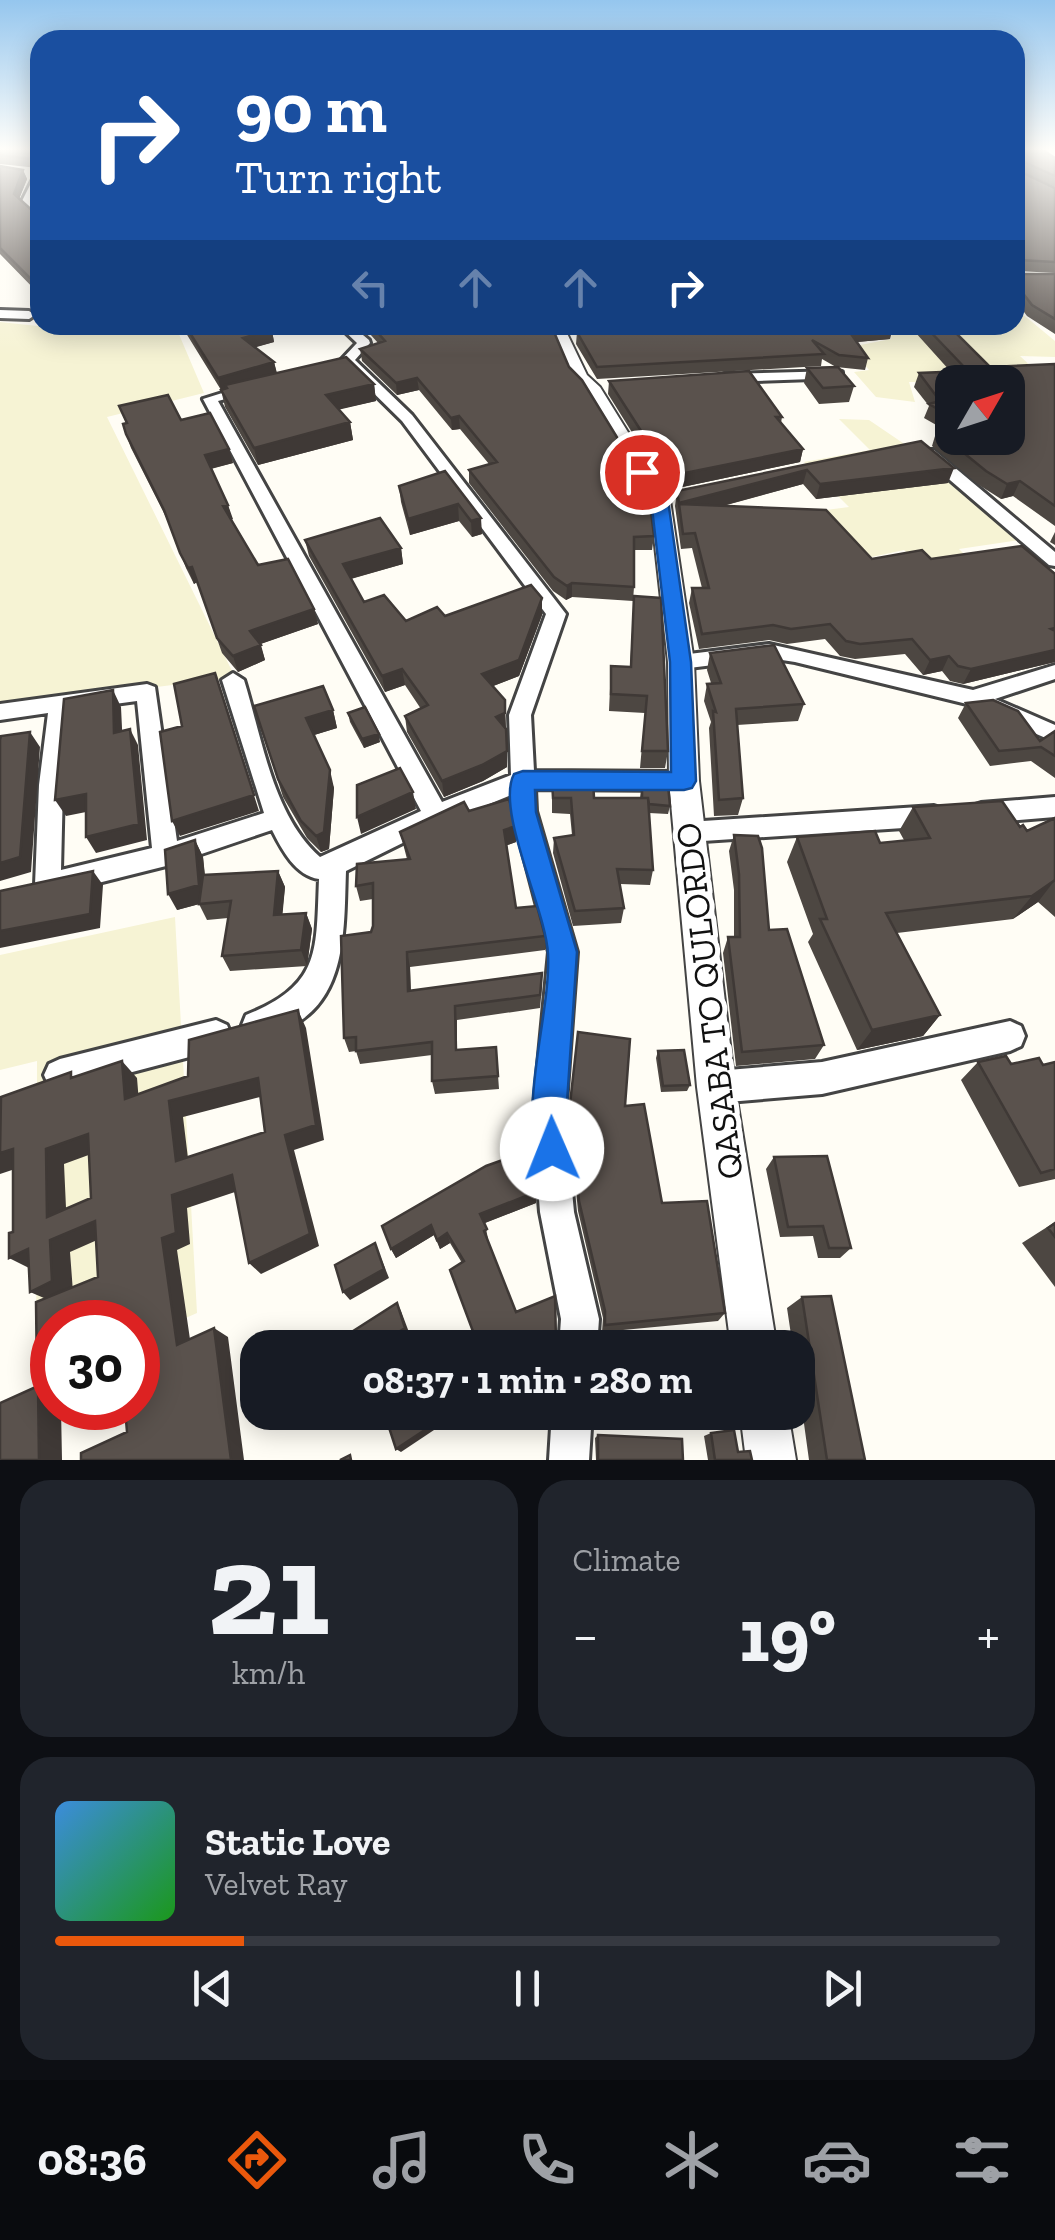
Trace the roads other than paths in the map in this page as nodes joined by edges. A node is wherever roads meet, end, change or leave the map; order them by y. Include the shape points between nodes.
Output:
1 (0, 314) edge
2 (29, 314) dead end
3 (356, 335) edge
4 (565, 335) edge
5 (841, 375) edge
6 (753, 376) junction
7 (710, 379) edge
8 (262, 385) edge
9 (762, 392) edge
10 (902, 450) edge
11 (1055, 561) edge
12 (681, 662) junction
13 (1055, 672) edge
14 (233, 680) dead end
15 (972, 698) junction
16 (60, 702) junction
17 (0, 712) edge
18 (1055, 734) edge
19 (523, 780) junction
20 (684, 781) junction
21 (1054, 810) edge
22 (436, 815) junction
23 (278, 818) junction
24 (688, 832) junction
25 (166, 856) junction
26 (333, 865) junction
27 (48, 885) junction
28 (20, 891) edge
29 (1010, 1036) dead end
30 (60, 1075) edge
31 (716, 1087) junction
32 (579, 1330) edge
33 (751, 1330) edge
34 (570, 1430) edge
35 (767, 1430) edge
36 (568, 1460) edge
37 (771, 1460) edge

1 - 2 street
3 - 19 street via 364,342 340,364 407,418 556,614 520,716
4 - 12 street, QASABA TO QULORDO via 580,378 601,386 669,498
5 - 6 street
6 - 7 street
6 - 9 street
8 - 22 street via 210,399
10 - 11 street via 920,446
12 - 15 street via 769,651
12 - 20 street, QASABA TO QULORDO
13 - 15 street
14 - 23 street
15 - 18 street
16 - 17 street
16 - 25 street via 149,694
16 - 27 street
19 - 20 street
19 - 22 street
19 - 32 street via 524,812 563,952 550,1118 556,1212
20 - 24 street, QASABA TO QULORDO
21 - 24 street
22 - 26 street
23 - 25 street
23 - 26 street via 304,862 316,869
24 - 31 street, QASABA TO QULORDO
25 - 27 street
26 - 30 street via 327,966 310,993 274,1020
27 - 28 street
29 - 31 street via 822,1078
31 - 33 street, QASABA TO QULORDO
34 - 36 street
35 - 37 street

